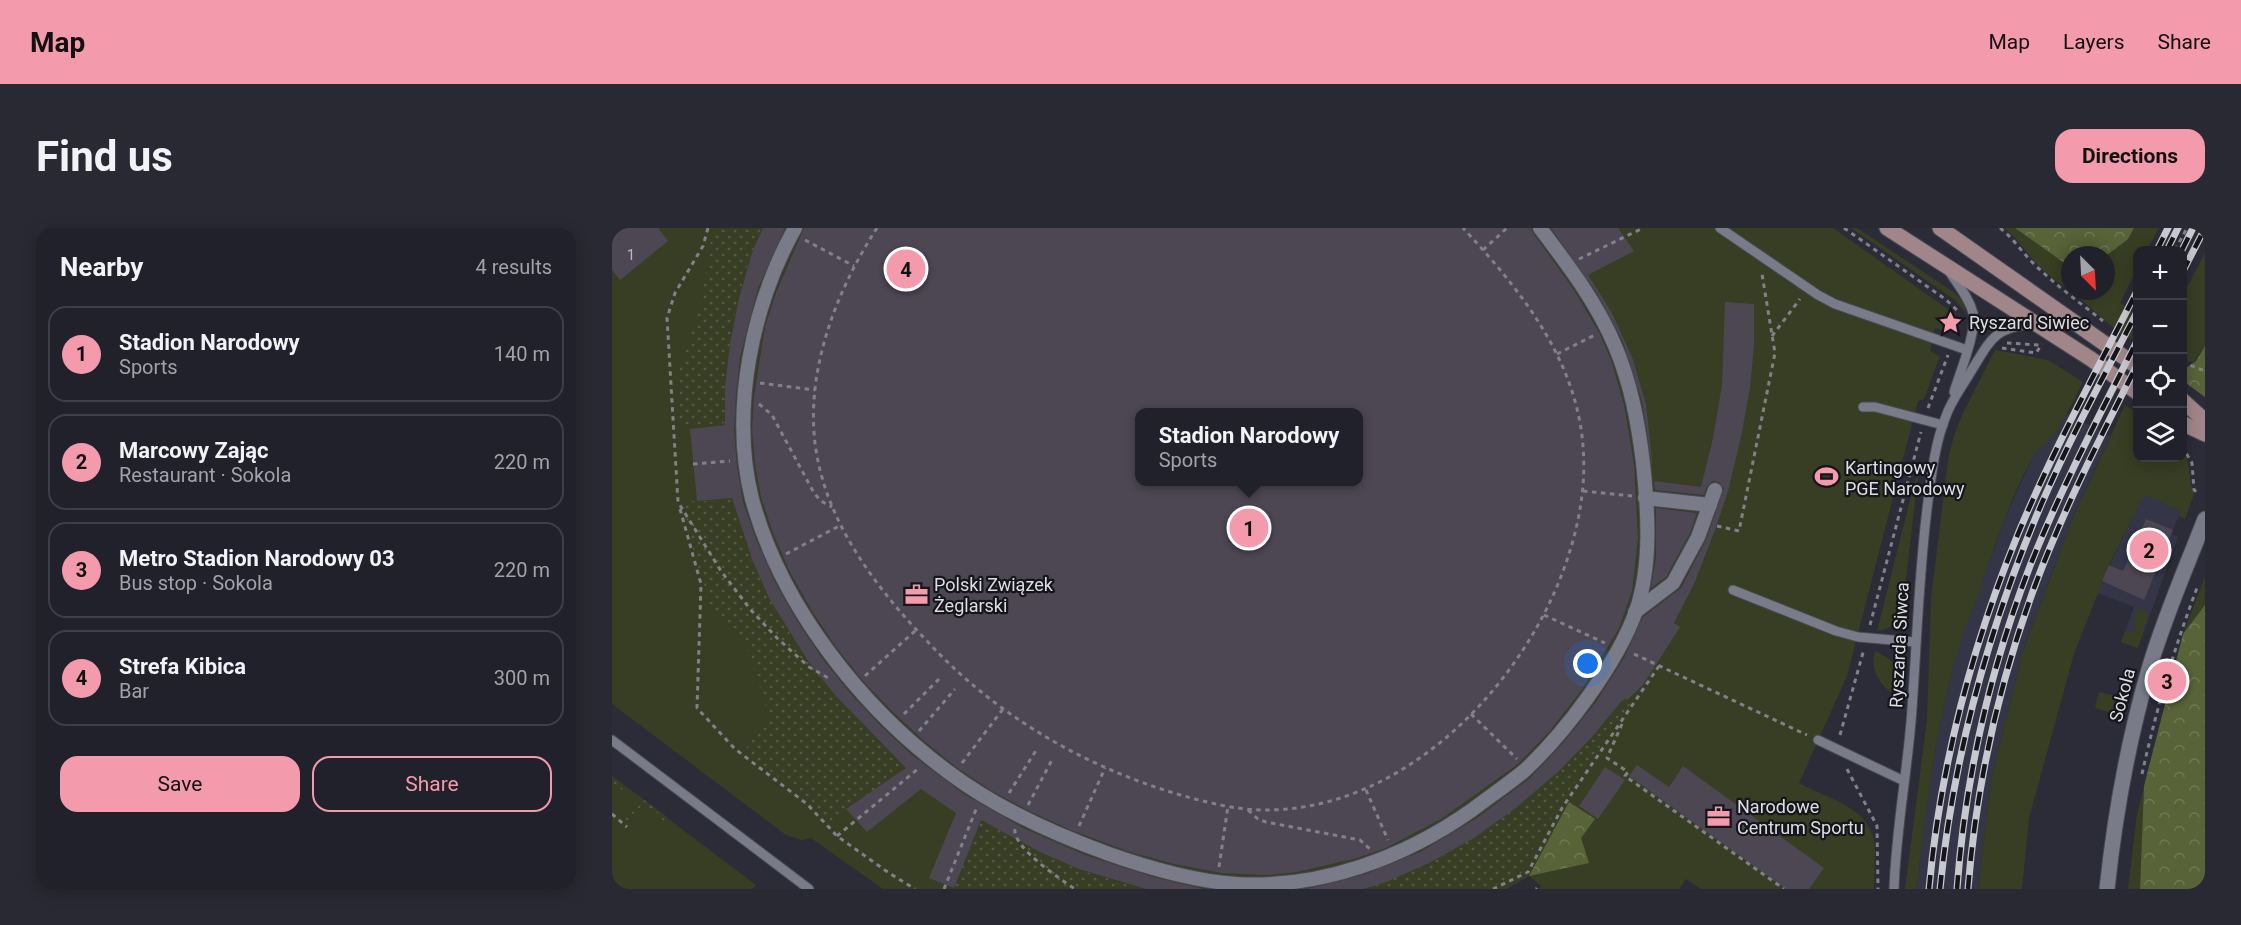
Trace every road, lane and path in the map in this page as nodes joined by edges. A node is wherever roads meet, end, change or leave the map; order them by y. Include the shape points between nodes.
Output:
1 (708, 228) edge
2 (795, 228) edge
3 (877, 228) edge
4 (1462, 228) edge
5 (1507, 228) edge
6 (1540, 228) edge
7 (1643, 228) edge
8 (1720, 228) edge
9 (1887, 228) edge
10 (1940, 228) edge
11 (2000, 228) edge
12 (2187, 228) edge
13 (812, 244) dead end
14 (2177, 246) edge
15 (1483, 250) junction
16 (1759, 254) junction
17 (1576, 260) dead end
18 (854, 266) junction
19 (1946, 266) junction
20 (1808, 288) junction
21 (2105, 323) dead end
22 (2034, 324) junction
23 (1600, 333) dead end
24 (1772, 336) junction
25 (1951, 345) junction
26 (1967, 350) junction
27 (1557, 354) junction
28 (2133, 363) edge
29 (2187, 364) edge
30 (2205, 371) edge
31 (767, 385) dead end
32 (2133, 389) edge
33 (815, 390) junction
34 (2187, 405) edge
35 (1950, 406) junction
36 (1863, 407) dead end
37 (771, 415) dead end
38 (1924, 420) junction
39 (2205, 421) edge
40 (1943, 425) junction
41 (2187, 425) edge
42 (2205, 434) edge
43 (2187, 454) edge
44 (726, 461) dead end
45 (693, 464) dead end
46 (1715, 490) dead end
47 (1583, 491) junction
48 (2197, 492) dead end
49 (1630, 496) dead end
50 (1645, 498) junction
51 (678, 502) junction
52 (1710, 505) junction
53 (833, 508) junction
54 (2205, 519) edge
55 (841, 525) junction
56 (1716, 525) dead end
57 (798, 548) dead end
58 (2198, 586) dead end
59 (1732, 590) dead end
60 (1635, 612) junction
61 (1544, 615) junction
62 (916, 630) junction
63 (1587, 636) dead end
64 (1867, 639) junction
65 (1915, 642) junction
66 (1648, 660) dead end
67 (880, 663) dead end
68 (1659, 666) junction
69 (816, 672) dead end
70 (941, 677) dead end
71 (955, 689) dead end
72 (917, 701) dead end
73 (1003, 709) junction
74 (1472, 714) junction
75 (933, 715) dead end
76 (1625, 717) junction
77 (612, 740) edge
78 (1818, 740) joint
79 (974, 748) dead end
80 (1505, 748) dead end
81 (1037, 749) dead end
82 (1836, 749) junction
83 (1053, 758) dead end
84 (1105, 768) junction
85 (909, 776) dead end
86 (1019, 778) dead end
87 (2141, 778) dead end
88 (1904, 781) junction
89 (1036, 788) dead end
90 (1366, 790) junction
91 (1228, 806) junction
92 (1247, 808) junction
93 (1085, 812) dead end
94 (612, 814) edge
95 (972, 819) dead end
96 (627, 827) dead end
97 (1385, 832) dead end
98 (837, 836) junction
99 (1017, 839) dead end
100 (1353, 839) dead end
101 (1221, 854) dead end
102 (809, 889) edge
103 (915, 889) edge
104 (944, 889) edge
105 (1075, 889) edge
106 (1493, 889) edge
107 (1784, 889) edge
108 (1878, 889) edge
109 (1894, 889) edge
110 (2107, 889) edge

1 - 51 path via 703,246 675,293 668,318
2 - 60 street via 762,302 744,406 752,496 768,545 809,624 866,696 906,737 952,775 1037,824 1136,863 1216,882 1277,883 1358,868 1412,847 1450,825 1527,768 1585,700 1614,656
3 - 18 path
4 - 15 path
5 - 15 path
6 - 50 street via 1591,299 1631,386
7 - 17 path
8 - 16 lane
9 - 19 main road
10 - 28 main road
11 - 21 path via 2054,283
12 - 14 path
13 - 18 path
15 - 27 path via 1521,297
16 - 20 lane
16 - 24 path
18 - 33 path via 830,324
19 - 22 main road
19 - 26 lane, Ryszarda Siwca via 1973,315
20 - 24 path
20 - 25 lane via 1834,303
22 - 32 main road
22 - 35 lane, Ryszarda Siwca via 2017,325 1994,337
23 - 27 path
24 - 56 path via 1775,353 1739,531
25 - 26 lane
25 - 38 path
26 - 35 lane, Ryszarda Siwca
27 - 47 path via 1581,420
29 - 30 path
31 - 33 path
33 - 53 path via 813,425 818,460
34 - 39 main road
35 - 40 lane, Ryszarda Siwca
36 - 38 lane
37 - 53 path via 814,493
38 - 40 lane
38 - 64 path
40 - 65 lane, Ryszarda Siwca via 1921,554
41 - 42 main road
43 - 48 path
44 - 45 path
46 - 52 street
47 - 49 path
47 - 61 path via 1569,557
50 - 52 street
50 - 60 street via 1645,572
51 - 69 path via 750,609
51 - 98 path via 701,584 697,708 735,748 807,804
52 - 60 street via 1673,583
53 - 55 path
54 - 110 street, Sokola via 2149,667 2120,789
55 - 57 path
55 - 62 path via 871,574
58 - 87 path via 2175,650
59 - 64 lane via 1836,631
61 - 63 path
61 - 74 path via 1511,667
62 - 67 path
62 - 73 path via 958,673
64 - 65 lane
64 - 82 path
65 - 88 lane, Ryszarda Siwca
66 - 68 path
68 - 76 path
68 - 78 path
70 - 72 path
71 - 75 path
73 - 79 path
73 - 84 path
74 - 80 path
74 - 90 path via 1424,754
76 - 106 path via 1562,808 1528,873
76 - 107 path via 1607,758 1628,772 1624,776
77 - 102 lane
78 - 82 lane
81 - 86 path
82 - 88 lane
82 - 108 path via 1877,826
83 - 89 path
84 - 91 path via 1161,789
84 - 93 path
85 - 98 path
88 - 109 lane, Ryszarda Siwca
90 - 92 path via 1298,808
90 - 97 path
91 - 92 path
91 - 101 path
92 - 100 path via 1266,822
94 - 96 path
95 - 104 path
98 - 103 path
99 - 105 path via 1034,859

